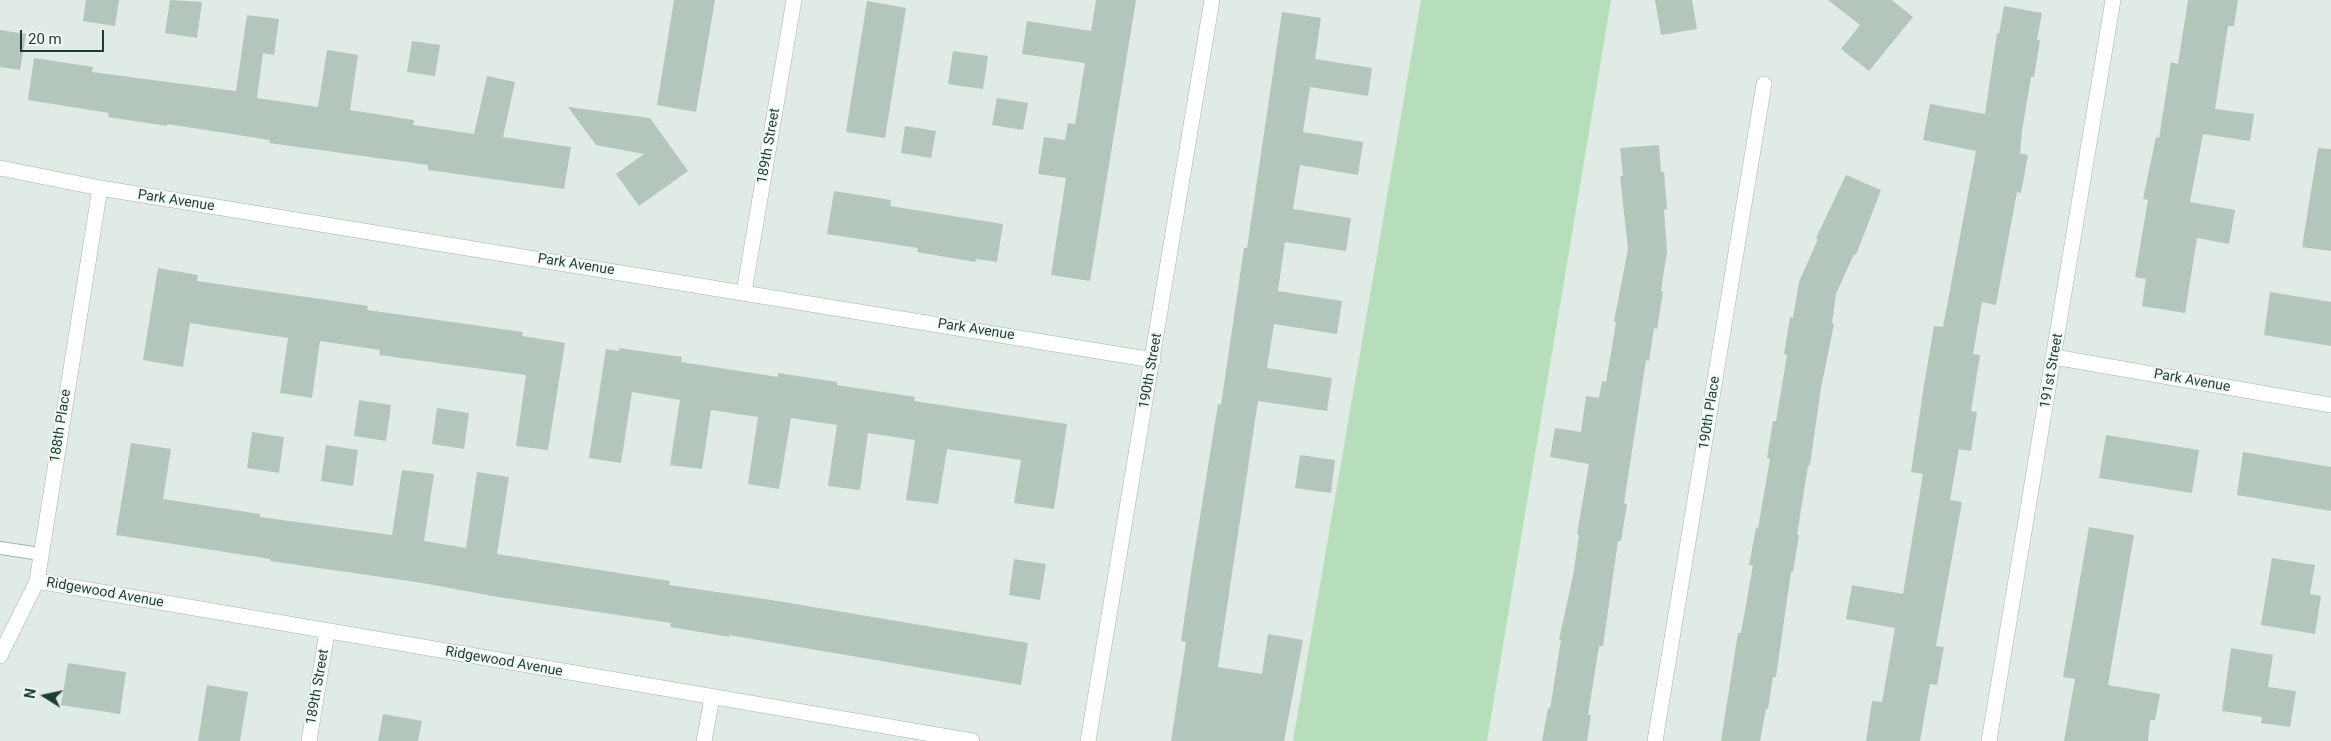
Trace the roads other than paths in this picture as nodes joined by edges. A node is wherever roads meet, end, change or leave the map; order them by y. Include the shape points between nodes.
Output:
1 (794, 0) edge
2 (1212, 0) edge
3 (2113, 0) edge
4 (1764, 84) dead end
5 (0, 168) edge
6 (100, 188) junction
7 (744, 292) junction
8 (2054, 357) junction
9 (1153, 360) junction
10 (2331, 405) edge
11 (0, 548) edge
12 (40, 554) junction
13 (37, 581) junction
14 (327, 632) junction
15 (0, 656) edge
16 (712, 698) junction
17 (308, 741) edge
18 (704, 741) edge
19 (972, 741) edge
20 (1088, 741) edge
21 (1655, 741) edge
22 (1989, 741) edge

1 - 7 street, 189th Street
2 - 9 street, 190th Street
3 - 8 street, 191st Street
4 - 21 street, 190th Place
5 - 6 street, Park Avenue
6 - 7 street, Park Avenue
6 - 12 street, 188th Place
7 - 9 street, Park Avenue
8 - 10 street, Park Avenue
8 - 22 street, 191st Street
9 - 20 street, 190th Street
11 - 12 lane
12 - 13 street, 188th Place
13 - 14 street, Ridgewood Avenue
13 - 15 street, 188th Place
14 - 16 street, Ridgewood Avenue
14 - 17 street, 189th Street
16 - 18 street
16 - 19 street, Ridgewood Avenue

